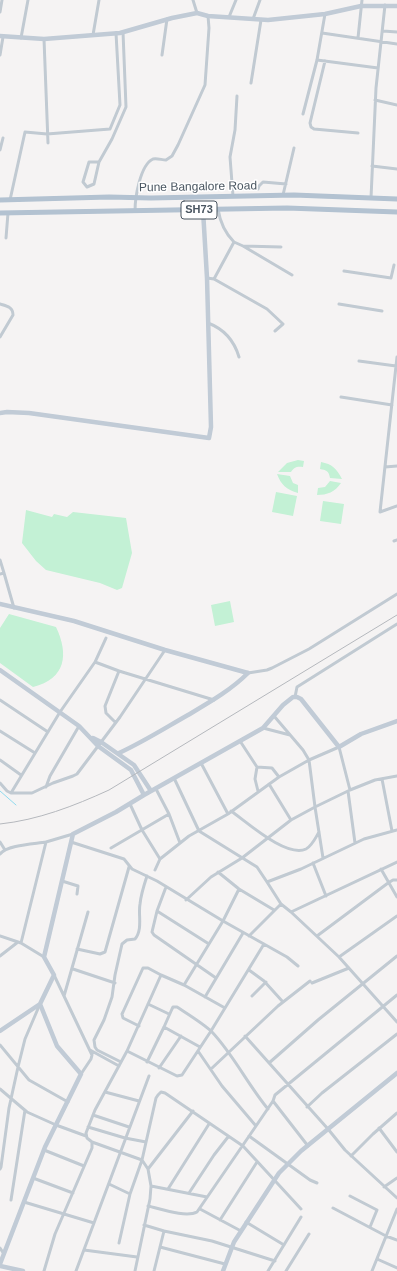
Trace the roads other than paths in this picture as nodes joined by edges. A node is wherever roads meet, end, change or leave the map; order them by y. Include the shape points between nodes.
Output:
1 (2, 0) edge
2 (28, 0) edge
3 (99, 0) edge
4 (193, 0) edge
5 (236, 0) edge
6 (260, 0) edge
7 (362, 0) edge
8 (387, 4) edge
9 (361, 6) junction
10 (397, 6) edge
11 (0, 12) edge
12 (197, 13) junction
13 (325, 14) junction
14 (208, 16) junction
15 (229, 17) junction
16 (167, 19) junction
17 (253, 19) junction
18 (261, 20) junction
19 (383, 31) junction
20 (123, 32) junction
21 (397, 32) edge
22 (116, 33) junction
23 (322, 33) junction
24 (93, 35) junction
25 (2, 36) edge
26 (21, 38) junction
27 (358, 38) junction
28 (44, 39) junction
29 (382, 42) junction
30 (397, 44) edge
31 (0, 54) edge
32 (162, 55) dead end
33 (317, 60) junction
34 (325, 61) junction
35 (378, 68) junction
36 (251, 83) dead end
37 (238, 96) dead end
38 (376, 100) junction
39 (397, 105) edge
40 (303, 114) dead end
41 (358, 133) dead end
42 (47, 134) junction
43 (3, 138) dead end
44 (48, 143) dead end
45 (294, 148) dead end
46 (0, 150) edge
47 (99, 162) junction
48 (372, 166) junction
49 (397, 169) edge
50 (286, 184) junction
51 (258, 189) dead end
52 (283, 195) junction
53 (233, 196) junction
54 (135, 198) junction
55 (371, 198) junction
56 (397, 199) edge
57 (0, 200) edge
58 (10, 200) junction
59 (218, 209) junction
60 (203, 210) junction
61 (135, 211) junction
62 (397, 212) edge
63 (0, 213) edge
64 (8, 213) junction
65 (6, 238) dead end
66 (234, 242) junction
67 (243, 246) junction
68 (281, 247) dead end
69 (394, 265) dead end
70 (344, 271) dead end
71 (292, 275) dead end
72 (207, 278) junction
73 (214, 279) junction
74 (0, 304) edge
75 (339, 304) dead end
76 (382, 311) dead end
77 (208, 323) junction
78 (275, 331) dead end
79 (0, 337) edge
80 (239, 357) dead end
81 (397, 357) edge
82 (359, 361) dead end
83 (396, 366) junction
84 (340, 397) dead end
85 (392, 406) junction
86 (0, 413) edge
87 (397, 466) edge
88 (385, 467) junction
89 (397, 506) edge
90 (0, 560) edge
91 (4, 573) junction
92 (0, 574) edge
93 (397, 594) edge
94 (0, 604) edge
95 (14, 608) junction
96 (397, 624) edge
97 (106, 638) dead end
98 (165, 650) junction
99 (95, 662) junction
100 (0, 670) edge
101 (119, 671) junction
102 (248, 673) junction
103 (146, 678) junction
104 (295, 696) junction
105 (0, 700) edge
106 (214, 700) junction
107 (60, 712) junction
108 (274, 716) junction
109 (397, 721) edge
110 (115, 722) junction
111 (79, 726) junction
112 (263, 728) junction
113 (0, 731) edge
114 (48, 732) junction
115 (290, 735) junction
116 (240, 741) junction
117 (100, 744) junction
118 (339, 747) junction
119 (35, 753) junction
120 (119, 753) junction
121 (0, 760) edge
122 (309, 760) junction
123 (201, 763) junction
124 (257, 767) junction
125 (21, 775) junction
126 (397, 776) edge
127 (279, 777) junction
128 (174, 778) junction
129 (382, 779) junction
130 (0, 783) edge
131 (269, 784) junction
132 (46, 787) junction
133 (153, 790) junction
134 (258, 791) junction
135 (349, 791) junction
136 (11, 792) junction
137 (144, 794) junction
138 (130, 804) junction
139 (315, 806) junction
140 (231, 811) junction
141 (169, 814) junction
142 (228, 814) junction
143 (291, 820) junction
144 (142, 830) junction
145 (397, 830) edge
146 (199, 831) junction
147 (392, 831) junction
148 (320, 832) junction
149 (73, 834) junction
150 (267, 837) junction
151 (0, 842) edge
152 (46, 842) junction
153 (71, 842) junction
154 (180, 843) junction
155 (355, 843) junction
156 (111, 848) dead end
157 (5, 850) junction
158 (0, 854) edge
159 (242, 858) junction
160 (323, 858) junction
161 (160, 859) junction
162 (397, 862) edge
163 (313, 863) junction
164 (130, 867) junction
165 (380, 869) junction
166 (155, 870) dead end
167 (218, 872) junction
168 (147, 876) junction
169 (397, 880) edge
170 (62, 881) junction
171 (267, 882) junction
172 (388, 883) junction
173 (166, 888) junction
174 (239, 889) junction
175 (77, 894) dead end
176 (326, 896) junction
177 (397, 897) edge
178 (186, 900) junction
179 (281, 904) junction
180 (274, 910) junction
181 (157, 911) junction
182 (88, 912) dead end
183 (291, 912) junction
184 (397, 916) edge
185 (222, 921) junction
186 (243, 933) junction
187 (0, 936) edge
188 (249, 936) junction
189 (317, 936) junction
190 (20, 943) junction
191 (209, 944) junction
192 (264, 944) junction
193 (77, 949) junction
194 (0, 956) edge
195 (397, 956) edge
196 (44, 957) junction
197 (339, 957) junction
198 (197, 965) junction
199 (298, 966) dead end
200 (349, 968) junction
201 (73, 969) junction
202 (249, 970) junction
203 (54, 974) junction
204 (161, 974) junction
205 (216, 978) junction
206 (266, 982) junction
207 (115, 984) junction
208 (363, 984) junction
209 (184, 985) junction
210 (397, 995) edge
211 (64, 996) junction
212 (252, 996) dead end
213 (205, 997) junction
214 (283, 1002) junction
215 (40, 1004) junction
216 (148, 1004) junction
217 (384, 1007) junction
218 (225, 1008) junction
219 (169, 1014) junction
220 (397, 1022) edge
221 (139, 1026) junction
222 (164, 1027) junction
223 (0, 1030) edge
224 (211, 1031) junction
225 (397, 1034) edge
226 (181, 1036) junction
227 (246, 1036) junction
228 (0, 1045) edge
229 (89, 1049) junction
230 (199, 1049) junction
231 (127, 1051) junction
232 (228, 1053) junction
233 (121, 1062) junction
234 (147, 1062) junction
235 (269, 1063) junction
236 (119, 1066) junction
237 (18, 1067) junction
238 (159, 1068) junction
239 (210, 1069) junction
240 (397, 1073) edge
241 (81, 1074) junction
242 (149, 1076) dead end
243 (287, 1084) junction
244 (0, 1089) edge
245 (105, 1092) junction
246 (11, 1098) junction
247 (273, 1101) junction
248 (68, 1102) junction
249 (139, 1102) junction
250 (307, 1107) junction
251 (268, 1108) junction
252 (25, 1110) junction
253 (193, 1111) junction
254 (397, 1113) edge
255 (93, 1115) junction
256 (209, 1124) junction
257 (56, 1125) junction
258 (256, 1126) junction
259 (88, 1127) junction
260 (129, 1127) junction
261 (379, 1128) junction
262 (328, 1129) junction
263 (86, 1136) junction
264 (228, 1137) junction
265 (249, 1137) junction
266 (125, 1138) junction
267 (92, 1142) junction
268 (146, 1142) junction
269 (243, 1146) junction
270 (308, 1146) junction
271 (396, 1148) edge
272 (44, 1150) junction
273 (2, 1151) edge
274 (121, 1152) junction
275 (397, 1152) edge
276 (351, 1156) junction
277 (142, 1160) junction
278 (257, 1162) junction
279 (288, 1164) junction
280 (84, 1166) junction
281 (0, 1169) edge
282 (148, 1169) junction
283 (34, 1178) junction
284 (397, 1178) edge
285 (274, 1180) junction
286 (317, 1183) dead end
287 (109, 1184) junction
288 (151, 1186) junction
289 (384, 1187) junction
290 (168, 1189) junction
291 (73, 1193) junction
292 (189, 1193) junction
293 (130, 1194) junction
294 (350, 1196) dead end
295 (207, 1197) junction
296 (397, 1198) edge
297 (11, 1200) dead end
298 (24, 1202) junction
299 (148, 1206) junction
300 (333, 1208) dead end
301 (200, 1209) junction
302 (301, 1209) dead end
303 (397, 1209) edge
304 (64, 1213) junction
305 (301, 1217) dead end
306 (220, 1220) junction
307 (246, 1222) junction
308 (94, 1223) junction
309 (144, 1225) junction
310 (370, 1227) junction
311 (164, 1231) junction
312 (240, 1231) junction
313 (308, 1234) dead end
314 (386, 1236) junction
315 (397, 1240) edge
316 (119, 1243) dead end
317 (284, 1245) junction
318 (160, 1247) junction
319 (0, 1248) edge
320 (232, 1248) junction
321 (84, 1250) junction
322 (4, 1254) junction
323 (137, 1258) junction
324 (377, 1259) junction
325 (274, 1261) junction
326 (226, 1264) junction
327 (0, 1265) edge
328 (396, 1267) edge
329 (23, 1271) edge
330 (44, 1271) edge
331 (76, 1271) edge
332 (135, 1271) edge
333 (154, 1271) edge
334 (223, 1271) edge
335 (268, 1271) edge
336 (286, 1271) edge
337 (372, 1271) edge
338 (392, 1271) edge

1 - 11 street
2 - 26 street
3 - 24 street
4 - 12 street
5 - 15 street
6 - 17 street
7 - 9 street
8 - 9 street
8 - 10 street
8 - 19 street
9 - 13 street
9 - 27 street
12 - 14 street
12 - 16 street
13 - 18 street
13 - 23 street
14 - 15 street
14 - 54 street via 204,90 172,156 166,160 152,160 141,175
15 - 17 street
16 - 20 street
16 - 32 street
17 - 18 street
18 - 36 street
19 - 21 street
19 - 29 street
20 - 22 street
20 - 47 street via 126,107
22 - 24 street
22 - 42 street via 120,105 110,129
23 - 27 street
23 - 33 street
24 - 28 street
25 - 26 street
25 - 31 street
26 - 28 street
27 - 29 street
28 - 42 street
29 - 30 street
29 - 35 street
33 - 34 street
33 - 40 street
34 - 35 street
34 - 41 street via 311,127
35 - 38 street
37 - 53 street via 230,156
38 - 39 street
38 - 48 street
42 - 44 street
42 - 58 street via 25,132
43 - 46 street
45 - 50 street
47 - 47 street via 94,184 87,187 83,182 89,162
48 - 49 street
48 - 55 street
50 - 51 street via 263,182
50 - 52 street
52 - 53 main road, Pune Bangalore Road / SH73
52 - 55 main road, Pune Bangalore Road / SH73
53 - 54 main road, Pune Bangalore Road / SH73
54 - 58 main road, Pune Bangalore Road / SH73 via 117,196
54 - 61 street
55 - 56 main road, Pune Bangalore Road / SH73
57 - 58 main road, Pune Bangalore Road / SH73
59 - 60 main road, Pune Bangalore Road / SH73
59 - 62 main road, Pune Bangalore Road / SH73 via 293,208
59 - 66 street via 223,229
60 - 61 main road, Pune Bangalore Road / SH73
60 - 72 street
61 - 64 main road, Pune Bangalore Road / SH73
63 - 64 main road, Pune Bangalore Road / SH73
64 - 65 street
66 - 67 street
66 - 73 street
67 - 68 street
67 - 71 street
69 - 70 street via 391,278
72 - 73 street
72 - 77 street
73 - 78 street via 273,314 284,324
74 - 79 street via 10,308 13,315
75 - 76 street
77 - 80 street via 226,334 235,345
77 - 86 street via 209,438 29,413
81 - 83 street
82 - 83 street
83 - 85 street
84 - 85 street
85 - 88 street
87 - 88 street
88 - 89 street via 380,512
90 - 91 street
91 - 92 street
91 - 95 street
93 - 102 street via 309,649 267,670
94 - 95 street
95 - 98 street via 74,621
96 - 104 street via 297,687
97 - 99 street
98 - 102 street
98 - 103 street
99 - 101 street
99 - 107 street
100 - 107 street
101 - 103 street
101 - 110 street via 105,706 106,713
102 - 106 street
103 - 106 street
103 - 110 street
104 - 108 street
104 - 118 street via 301,699
105 - 114 street
106 - 120 street
107 - 111 street
107 - 114 street
108 - 112 street
108 - 115 street
109 - 118 street via 361,734
110 - 117 street
111 - 117 street
111 - 132 street
112 - 115 street
112 - 116 street
113 - 119 street
114 - 119 street
115 - 122 street
116 - 123 street
116 - 124 street
117 - 120 street
117 - 132 street via 73,776
117 - 137 street via 132,770
118 - 122 street
118 - 135 street
119 - 125 street
120 - 133 street via 136,768
121 - 125 street
122 - 127 street
122 - 139 street
123 - 128 street
123 - 142 street
124 - 127 street via 272,768
124 - 134 street via 255,779
125 - 136 street
126 - 129 street
127 - 131 street
128 - 133 street
128 - 146 street
129 - 135 street
129 - 147 street
130 - 136 street
131 - 134 street
131 - 143 street
132 - 136 street via 32,793
133 - 137 street
133 - 141 street
134 - 140 street
135 - 139 street
135 - 155 street
137 - 138 street
138 - 144 street
138 - 149 street
139 - 143 street
139 - 148 street
140 - 142 street
140 - 150 street
141 - 144 street
141 - 154 street
142 - 146 street
143 - 150 street
144 - 156 street
144 - 161 street
145 - 147 street
146 - 154 street
146 - 159 street
147 - 155 street
148 - 150 street via 310,846 301,850 287,849
148 - 160 street
149 - 152 street
149 - 153 street
150 - 159 street
151 - 157 street
152 - 157 street
152 - 190 street
153 - 164 street via 124,859
153 - 170 street
154 - 161 street
155 - 160 street
157 - 158 street
159 - 167 street
159 - 171 street via 257,867
160 - 163 street
161 - 166 street
162 - 165 street
163 - 171 street
163 - 176 street
164 - 168 street
164 - 193 street via 105,952 100,954
165 - 172 street
165 - 176 street
167 - 174 street
167 - 178 street
168 - 173 street
168 - 207 street via 140,904 138,935 122,944
169 - 172 street
170 - 175 street via 78,886
170 - 196 street
171 - 179 street
172 - 177 street
172 - 189 street
173 - 178 street
173 - 181 street
174 - 180 street
174 - 185 street
176 - 183 street
178 - 185 street
179 - 180 street
179 - 183 street
180 - 188 street
181 - 191 street
181 - 198 street via 152,928 154,935
182 - 193 street
183 - 189 street
184 - 197 street
185 - 186 street
185 - 191 street
186 - 188 street
186 - 205 street
187 - 190 street
188 - 192 street
189 - 197 street
190 - 194 street
190 - 196 street
191 - 198 street
192 - 199 street
192 - 202 street
193 - 201 street
195 - 208 street
196 - 203 street
197 - 200 street
198 - 205 street
198 - 209 street
200 - 208 street
200 - 214 street via 311,982
201 - 207 street
201 - 211 street
202 - 206 street
202 - 218 street
203 - 211 street
203 - 215 street
204 - 209 street
204 - 216 street
204 - 221 street via 143,968 122,1014 123,1018
205 - 213 street
206 - 212 street
206 - 214 street
207 - 233 street via 94,1044 97,1050
208 - 217 street
208 - 235 street
209 - 213 street
210 - 217 street
211 - 229 street
213 - 218 street
214 - 227 street
215 - 223 street
215 - 237 street via 25,1039
215 - 241 street via 57,1046
216 - 219 street
216 - 221 street
217 - 220 street
217 - 243 street
218 - 224 street
219 - 222 street
219 - 224 street via 173,1007 176,1007
221 - 231 street
222 - 226 street
222 - 234 street
224 - 230 street
224 - 232 street
225 - 250 street
226 - 230 street
226 - 238 street
227 - 232 street
227 - 235 street
228 - 237 street
229 - 236 street
229 - 241 street via 92,1057
230 - 238 street via 180,1076
230 - 239 street
231 - 233 street
231 - 234 street
232 - 239 street
232 - 251 street via 255,1094
233 - 236 street
234 - 238 street
235 - 243 street
236 - 245 street
237 - 246 street
237 - 248 street via 34,1083
239 - 258 street
240 - 262 street
241 - 248 street
242 - 249 street
243 - 247 street via 275,1095
243 - 250 street
244 - 246 street
245 - 249 street
245 - 255 street
246 - 252 street
246 - 273 street
247 - 251 street
247 - 270 street
248 - 257 street
249 - 260 street
250 - 262 street
251 - 258 street
252 - 257 street
252 - 297 street
253 - 256 street
253 - 268 street via 166,1093 160,1093 156,1098
253 - 282 street
254 - 261 street
255 - 259 street
255 - 260 street
256 - 264 street
256 - 290 street
257 - 263 street
257 - 272 street
258 - 265 street
259 - 263 street
259 - 266 street
260 - 266 street
261 - 271 street
261 - 276 street
262 - 270 street
262 - 276 street
263 - 267 street
264 - 269 street
264 - 292 street
265 - 269 street
265 - 279 street
266 - 268 street
266 - 274 street
267 - 274 street
267 - 280 street
268 - 277 street
269 - 278 street
269 - 295 street
270 - 279 street
271 - 275 street
272 - 280 street
272 - 283 street
273 - 281 street
274 - 277 street
274 - 287 street
276 - 289 street
277 - 282 street
277 - 293 street
278 - 285 street
278 - 306 street
279 - 285 street
279 - 286 street
280 - 291 street
282 - 288 street
283 - 291 street
283 - 298 street
284 - 289 street
285 - 302 street
285 - 307 street
287 - 293 street
287 - 308 street
288 - 290 street
288 - 299 street
289 - 296 street
290 - 292 street
291 - 304 street
292 - 295 street
293 - 316 street
294 - 310 street via 377,1210
295 - 301 street
298 - 304 street
298 - 322 street
299 - 301 street via 186,1214 194,1214
299 - 309 street
300 - 310 street
301 - 306 street
303 - 314 street
304 - 308 street
304 - 330 street
305 - 317 street
306 - 312 street
307 - 312 street
307 - 317 street
308 - 321 street
309 - 311 street
309 - 323 street
310 - 314 street
311 - 318 street
311 - 320 street
312 - 320 street
313 - 336 street
314 - 315 street
314 - 324 street
317 - 325 street
318 - 326 street
318 - 333 street
319 - 322 street
320 - 325 street
320 - 326 street
321 - 323 street
321 - 331 street
322 - 327 street
323 - 332 street
324 - 328 street
324 - 337 street
325 - 335 street
326 - 334 street
327 - 329 street
328 - 338 street

